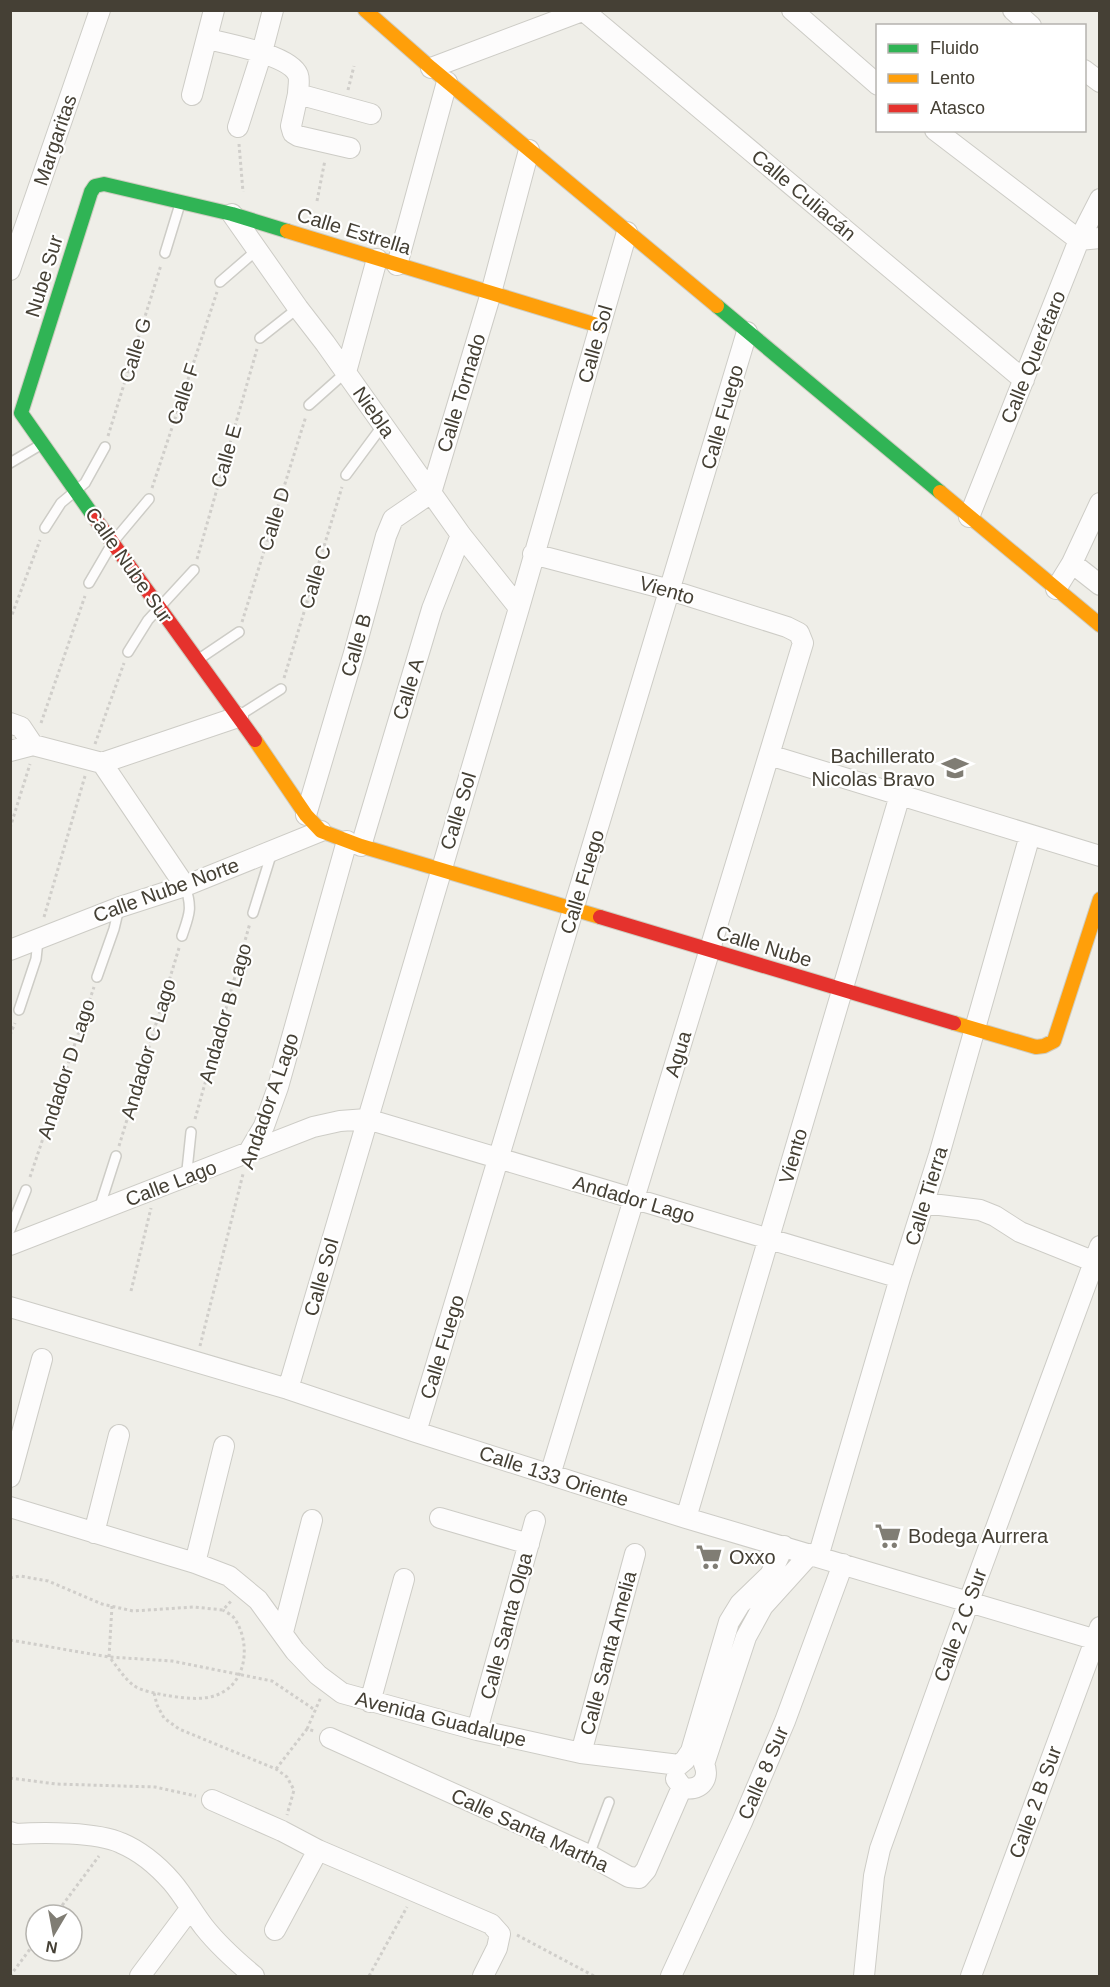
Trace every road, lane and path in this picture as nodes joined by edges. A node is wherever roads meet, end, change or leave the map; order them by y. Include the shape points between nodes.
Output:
1 (100, 10) edge
2 (214, 10) edge
3 (273, 10) edge
4 (365, 10) edge
5 (792, 10) edge
6 (1013, 10) edge
7 (585, 11) edge
8 (1029, 24) edge
9 (207, 39) junction
10 (262, 52) junction
11 (354, 66) dead end
12 (431, 68) junction
13 (1086, 72) edge
14 (447, 82) junction
15 (1100, 82) edge
16 (876, 83) edge
17 (298, 94) junction
18 (192, 95) dead end
19 (344, 106) junction
20 (371, 114) dead end
21 (238, 127) joint
22 (938, 132) edge
23 (328, 144) junction
24 (350, 148) dead end
25 (529, 150) junction
26 (95, 186) joint
27 (243, 192) dead end
28 (1100, 199) edge
29 (317, 201) dead end
30 (180, 202) junction
31 (232, 214) junction
32 (627, 232) junction
33 (1100, 238) edge
34 (1079, 240) junction
35 (256, 250) junction
36 (165, 253) joint
37 (377, 259) junction
38 (398, 265) junction
39 (10, 270) edge
40 (220, 282) joint
41 (491, 293) junction
42 (298, 308) junction
43 (600, 326) junction
44 (747, 332) junction
45 (260, 338) joint
46 (346, 372) junction
47 (1024, 380) junction
48 (309, 405) joint
49 (21, 413) joint
50 (383, 425) junction
51 (43, 443) junction
52 (105, 447) joint
53 (10, 463) edge
54 (346, 475) joint
55 (76, 492) junction
56 (431, 493) junction
57 (148, 499) joint
58 (1100, 503) edge
59 (969, 517) junction
60 (45, 528) joint
61 (460, 535) junction
62 (113, 542) junction
63 (533, 554) junction
64 (1072, 563) junction
65 (194, 570) joint
66 (89, 584) joint
67 (1100, 585) edge
68 (1056, 589) junction
69 (670, 590) junction
70 (519, 608) junction
71 (159, 609) junction
72 (10, 620) edge
73 (1100, 625) edge
74 (239, 632) joint
75 (799, 633) joint
76 (128, 652) joint
77 (197, 661) junction
78 (281, 689) joint
79 (238, 717) junction
80 (10, 723) edge
81 (33, 745) junction
82 (10, 751) edge
83 (769, 755) junction
84 (96, 761) junction
85 (900, 795) junction
86 (306, 815) junction
87 (10, 828) edge
88 (321, 831) junction
89 (1030, 835) junction
90 (354, 844) junction
91 (272, 850) junction
92 (1100, 856) edge
93 (440, 869) junction
94 (185, 886) junction
95 (1100, 899) edge
96 (120, 907) junction
97 (574, 909) junction
98 (253, 913) joint
99 (182, 936) joint
100 (38, 938) junction
101 (10, 950) edge
102 (710, 950) junction
103 (97, 977) joint
104 (842, 989) junction
105 (19, 1010) dead end
106 (976, 1029) junction
107 (367, 1119) junction
108 (191, 1132) joint
109 (248, 1153) junction
110 (116, 1156) joint
111 (499, 1160) junction
112 (188, 1177) junction
113 (156, 1189) junction
114 (26, 1190) joint
115 (634, 1200) junction
116 (924, 1203) junction
117 (98, 1211) junction
118 (10, 1230) edge
119 (768, 1239) junction
120 (10, 1245) edge
121 (1097, 1257) edge
122 (900, 1278) junction
123 (131, 1291) dead end
124 (10, 1306) edge
125 (42, 1359) dead end
126 (195, 1362) junction
127 (288, 1389) junction
128 (416, 1432) junction
129 (119, 1435) dead end
130 (224, 1446) dead end
131 (550, 1475) junction
132 (10, 1477) edge
133 (10, 1507) edge
134 (440, 1518) dead end
135 (686, 1518) junction
136 (312, 1520) dead end
137 (536, 1521) dead end
138 (94, 1533) junction
139 (529, 1544) junction
140 (784, 1546) junction
141 (635, 1554) dead end
142 (814, 1556) junction
143 (195, 1563) junction
144 (843, 1564) junction
145 (10, 1578) edge
146 (404, 1579) dead end
147 (243, 1587) junction
148 (969, 1601) junction
149 (740, 1604) junction
150 (112, 1606) junction
151 (223, 1610) junction
152 (757, 1616) junction
153 (283, 1632) junction
154 (1098, 1636) edge
155 (10, 1640) edge
156 (109, 1657) junction
157 (241, 1674) junction
158 (327, 1682) junction
159 (154, 1693) junction
160 (370, 1702) junction
161 (315, 1710) junction
162 (307, 1729) junction
163 (477, 1730) junction
164 (330, 1738) joint
165 (581, 1753) junction
166 (679, 1765) junction
167 (276, 1769) junction
168 (10, 1778) edge
169 (688, 1788) junction
170 (212, 1800) joint
171 (609, 1802) dead end
172 (282, 1831) junction
173 (10, 1832) edge
174 (111, 1840) junction
175 (318, 1850) junction
176 (589, 1855) junction
177 (415, 1892) junction
178 (65, 1903) edge
179 (190, 1909) junction
180 (276, 1930) dead end
181 (500, 1934) junction
182 (24, 1957) edge
183 (10, 1976) edge
184 (140, 1977) edge
185 (254, 1977) edge
186 (369, 1977) edge
187 (483, 1977) edge
188 (594, 1977) edge
189 (671, 1977) edge
190 (864, 1977) edge
191 (971, 1977) edge

1 - 39 street, Margaritas
2 - 9 street
3 - 10 street
4 - 12 street
5 - 16 street
6 - 8 street
7 - 12 street
7 - 47 street, Calle Culiacán
9 - 10 street
9 - 18 street
10 - 17 street via 293,68 299,77
10 - 21 street
11 - 19 path
12 - 14 street
13 - 15 street
14 - 25 street
14 - 38 street
17 - 19 street
17 - 23 street via 292,133
19 - 20 street
21 - 27 path
22 - 34 street
23 - 24 street
23 - 29 path
25 - 32 street
25 - 41 street, Calle Tornado
26 - 30 street, Calle Estrella via 104,184
26 - 49 street, Nube Sur
28 - 34 street, Calle Querétaro
30 - 31 street, Calle Estrella
30 - 36 lane
31 - 35 street, Niebla
31 - 37 street, Calle Estrella
32 - 43 street, Calle Sol
32 - 44 street
33 - 34 street
34 - 47 street, Calle Querétaro
35 - 40 lane
35 - 42 street, Niebla
36 - 52 path, Calle G
37 - 38 street, Calle Estrella
37 - 46 street
38 - 41 street, Calle Estrella
40 - 57 path, Calle F
41 - 43 street, Calle Estrella
41 - 56 street, Calle Tornado
42 - 45 lane
42 - 46 street, Niebla
43 - 63 street, Calle Sol
44 - 59 street
44 - 69 street, Calle Fuego
45 - 65 path, Calle E
46 - 48 lane
46 - 50 street, Niebla
47 - 59 street, Calle Querétaro
48 - 74 path, Calle D
49 - 51 street, Calle Nube Sur
50 - 54 lane
50 - 56 street, Niebla
51 - 53 lane
51 - 55 street, Calle Nube Sur
52 - 55 lane
54 - 78 path, Calle C
55 - 60 lane via 62,503
55 - 62 street, Calle Nube Sur
56 - 61 street, Niebla
56 - 86 street, Calle B via 393,519 386,536
57 - 62 lane
58 - 64 street
59 - 68 street
60 - 72 path
61 - 70 street, Niebla
61 - 90 street, Calle A
62 - 66 lane
62 - 71 street, Calle Nube Sur
63 - 69 street, Viento
63 - 70 street, Calle Sol
64 - 67 street
64 - 68 street
65 - 71 lane
66 - 81 path
68 - 73 street
69 - 75 street, Viento
69 - 97 street, Calle Fuego
70 - 93 street, Calle Sol
71 - 76 lane
71 - 77 street, Calle Nube Sur
74 - 77 lane
75 - 83 street, Agua via 803,643
76 - 84 path
77 - 79 street, Calle Nube Sur
78 - 79 lane
79 - 84 street
79 - 86 street, Calle Nube Sur
80 - 81 street via 21,728
81 - 82 street
81 - 84 street
81 - 87 path
83 - 85 street
83 - 102 street, Agua
84 - 94 street
84 - 100 path
85 - 89 street
85 - 104 street, Viento
86 - 88 street, Calle Nube Sur
88 - 90 street, Calle Nube
88 - 91 street, Calle Nube Norte
89 - 92 street
89 - 106 street, Calle Tierra
90 - 93 street, Calle Nube
90 - 109 street, Andador A Lago via 278,1087
91 - 94 street, Calle Nube Norte
91 - 98 lane
93 - 97 street, Calle Nube
93 - 107 street, Calle Sol
94 - 96 street, Calle Nube Norte
94 - 99 lane via 190,912
95 - 106 street, Calle Nube via 1054,1041 1036,1047
96 - 100 street, Calle Nube Norte
96 - 103 lane, Andador D Lago
97 - 102 street, Calle Nube
97 - 111 street, Calle Fuego
98 - 108 path, Andador B Lago
99 - 110 path, Andador C Lago
100 - 101 street, Calle Nube Norte
100 - 105 lane via 36,959
102 - 104 street, Calle Nube
102 - 115 street, Agua
103 - 114 path, Andador D Lago
104 - 106 street, Calle Nube
104 - 119 street, Viento
106 - 116 street, Calle Tierra
107 - 109 street, Calle Lago via 313,1127
107 - 111 street, Andador Lago
107 - 127 street, Calle Sol
108 - 112 lane
109 - 112 street, Calle Lago
109 - 126 path, Andador A Lago
110 - 117 lane
111 - 115 street, Andador Lago
111 - 128 street, Calle Fuego
112 - 113 street, Calle Lago
113 - 117 street, Calle Lago
113 - 123 path
114 - 118 lane
115 - 119 street, Andador Lago
115 - 131 street, Agua
116 - 121 street via 981,1210 1020,1232
116 - 122 street, Calle Tierra
117 - 120 street, Calle Lago
119 - 122 street, Andador Lago
119 - 135 street, Viento
121 - 148 street, Calle 2 C Sur
122 - 142 street, Calle Tierra
124 - 126 street, Calle 133 Oriente
125 - 132 street
126 - 127 street, Calle 133 Oriente
127 - 128 street, Calle 133 Oriente
128 - 131 street, Calle 133 Oriente
129 - 138 street
130 - 143 street
131 - 135 street, Calle 133 Oriente
133 - 138 street, Avenida Guadalupe
134 - 139 street
135 - 140 street, Calle 133 Oriente
136 - 153 street
137 - 139 street, Calle Santa Olga
138 - 143 street, Avenida Guadalupe
139 - 163 street, Calle Santa Olga
140 - 142 street, Calle 133 Oriente
140 - 149 street via 770,1575
141 - 165 street, Calle Santa Amelia
142 - 144 street, Calle 133 Oriente
142 - 152 street via 781,1586
143 - 147 street, Avenida Guadalupe via 229,1576
144 - 148 street, Calle 133 Oriente
144 - 189 street, Calle 8 Sur via 780,1731
145 - 150 path via 48,1581
146 - 160 street
147 - 151 path
147 - 153 street, Avenida Guadalupe
148 - 154 street, Calle 133 Oriente
148 - 190 street, Calle 2 C Sur via 880,1849
149 - 152 street
149 - 166 street via 729,1622 691,1751
150 - 151 path via 133,1611 194,1607
150 - 156 path
151 - 157 path via 233,1617 243,1637
152 - 169 street via 740,1652 704,1764 705,1780 702,1785
153 - 158 street, Avenida Guadalupe
154 - 191 street, Calle 2 B Sur
155 - 156 path
156 - 157 path via 172,1660
156 - 159 path via 134,1687
157 - 159 path via 222,1694 191,1700
157 - 161 path via 272,1681
158 - 160 street, Avenida Guadalupe via 342,1693
158 - 161 path
159 - 167 path via 164,1718 179,1729
160 - 163 street, Avenida Guadalupe
161 - 162 path
162 - 164 path
162 - 167 path
163 - 165 street, Avenida Guadalupe
164 - 176 street, Calle Santa Martha
165 - 166 street, Avenida Guadalupe
166 - 169 street via 676,1777
167 - 172 path via 287,1777 294,1790
168 - 170 path via 56,1784 155,1787
169 - 176 street, Calle Santa Martha via 639,1878 629,1877
170 - 172 street
171 - 176 lane
172 - 175 street
173 - 174 street via 63,1833
174 - 178 path
174 - 179 street via 146,1857 172,1882
175 - 177 street
175 - 180 street
177 - 181 street via 491,1924
177 - 186 path
179 - 184 street
179 - 185 street
181 - 187 street
181 - 188 path via 517,1935
182 - 183 path

